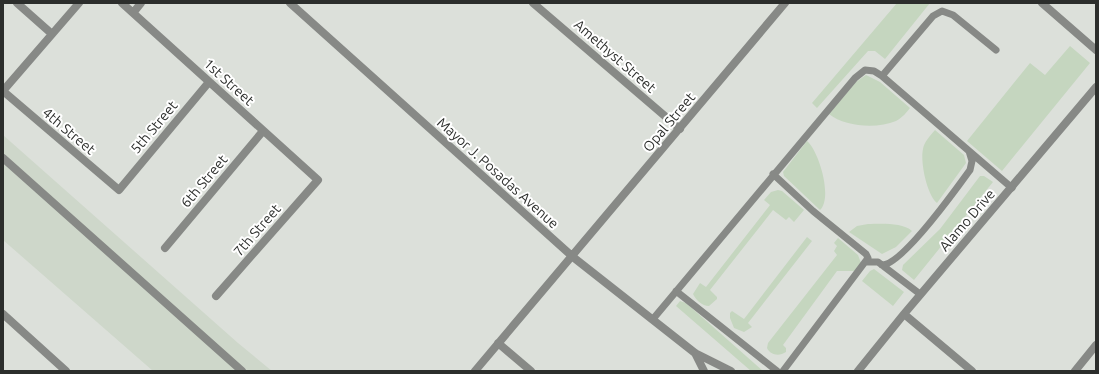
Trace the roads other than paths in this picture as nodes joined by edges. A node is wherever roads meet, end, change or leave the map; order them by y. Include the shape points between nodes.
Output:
1 (17, 3) edge
2 (79, 3) edge
3 (122, 3) edge
4 (141, 3) edge
5 (290, 3) edge
6 (533, 3) edge
7 (1042, 3) edge
8 (783, 4) edge
9 (133, 13) junction
10 (52, 34) junction
11 (996, 50) dead end
12 (1096, 50) edge
13 (882, 76) junction
14 (209, 82) junction
15 (1096, 87) edge
16 (3, 91) edge
17 (680, 129) junction
18 (263, 131) junction
19 (968, 150) junction
20 (3, 158) edge
21 (773, 174) junction
22 (318, 180) joint
23 (1012, 188) junction
24 (119, 190) joint
25 (165, 248) dead end
26 (573, 257) junction
27 (866, 262) junction
28 (882, 265) junction
29 (676, 291) junction
30 (920, 294) junction
31 (216, 296) dead end
32 (3, 314) edge
33 (904, 314) junction
34 (653, 319) junction
35 (498, 343) junction
36 (1096, 345) edge
37 (695, 354) junction
38 (66, 371) edge
39 (242, 371) edge
40 (475, 371) edge
41 (531, 371) edge
42 (704, 371) edge
43 (731, 371) edge
44 (777, 371) edge
45 (783, 371) edge
46 (858, 371) edge
47 (972, 371) edge
48 (1074, 371) edge

1 - 10 street
2 - 10 street
3 - 9 street, 1st Street
4 - 9 street
5 - 26 street, Mayor J. Posadas Avenue
6 - 17 street, Amethyst Street
7 - 12 street
8 - 17 street, Opal Street
9 - 14 street, 1st Street
10 - 16 street
11 - 13 lane via 953,15 942,11 934,16
13 - 19 lane
13 - 21 lane via 869,69 860,73
14 - 18 street, 1st Street
14 - 24 street, 5th Street
15 - 23 street, Alamo Drive
16 - 24 street, 4th Street
17 - 26 street, Opal Street
18 - 22 street, 1st Street
18 - 25 street, 6th Street
19 - 23 lane
19 - 28 lane via 972,161 970,170 950,197 905,249
20 - 39 street
21 - 27 lane via 866,254
21 - 29 lane
22 - 31 street, 7th Street
23 - 30 street, Alamo Drive
26 - 34 street, Mayor J. Posadas Avenue
26 - 35 street, Opal Street
27 - 28 lane via 874,261
27 - 45 lane
28 - 30 lane
29 - 34 lane
29 - 44 lane
30 - 33 street, Alamo Drive
32 - 38 street
33 - 46 street, Alamo Drive
33 - 47 street
34 - 37 street, Mayor J. Posadas Avenue
35 - 40 street, Opal Street
35 - 41 street
36 - 48 street
37 - 42 street, Mayor J. Posadas Avenue
37 - 43 street, Mayor J. Posadas Avenue

